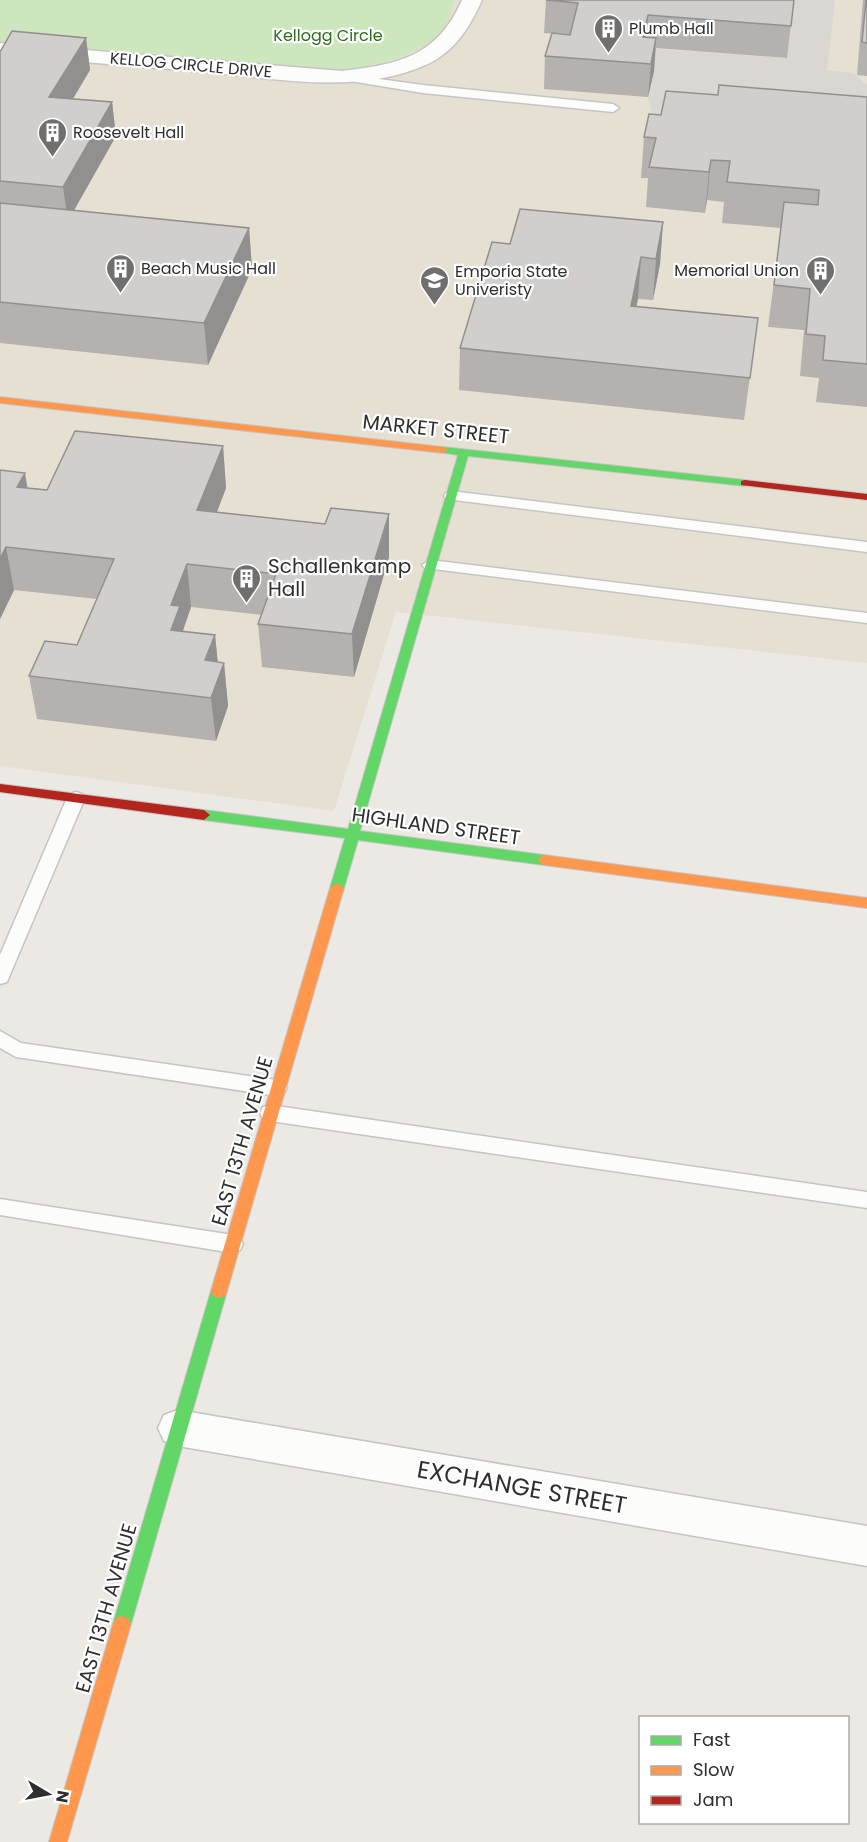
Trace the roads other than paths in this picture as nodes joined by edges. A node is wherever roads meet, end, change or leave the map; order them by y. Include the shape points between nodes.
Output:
1 (472, 0) edge
2 (0, 49) edge
3 (342, 77) junction
4 (613, 108) dead end
5 (0, 400) edge
6 (464, 452) junction
7 (451, 496) junction
8 (867, 496) edge
9 (867, 547) edge
10 (430, 565) junction
11 (867, 618) edge
12 (0, 788) edge
13 (75, 798) junction
14 (351, 835) junction
15 (867, 903) edge
16 (0, 977) edge
17 (0, 1038) edge
18 (277, 1088) junction
19 (270, 1113) junction
20 (867, 1200) edge
21 (0, 1207) edge
22 (234, 1244) junction
23 (178, 1428) junction
24 (867, 1546) edge
25 (58, 1842) edge

1 - 3 street, KELLOG CIRCLE DRIVE via 458,32 446,44 417,60
2 - 3 street, KELLOG CIRCLE DRIVE
3 - 4 lane
5 - 6 street, MARKET STREET
6 - 7 street, EAST 13TH AVENUE
6 - 8 street, MARKET STREET
7 - 9 lane
7 - 10 street, EAST 13TH AVENUE
10 - 11 lane
10 - 14 street, EAST 13TH AVENUE
12 - 13 street, HIGHLAND STREET
13 - 14 street, HIGHLAND STREET
13 - 16 lane
14 - 15 street, HIGHLAND STREET
14 - 18 street, EAST 13TH AVENUE
17 - 18 lane via 16,1050
18 - 19 street, EAST 13TH AVENUE
19 - 20 lane
19 - 22 street, EAST 13TH AVENUE
21 - 22 lane
22 - 23 street, EAST 13TH AVENUE
23 - 24 street, EXCHANGE STREET
23 - 25 street, EAST 13TH AVENUE

